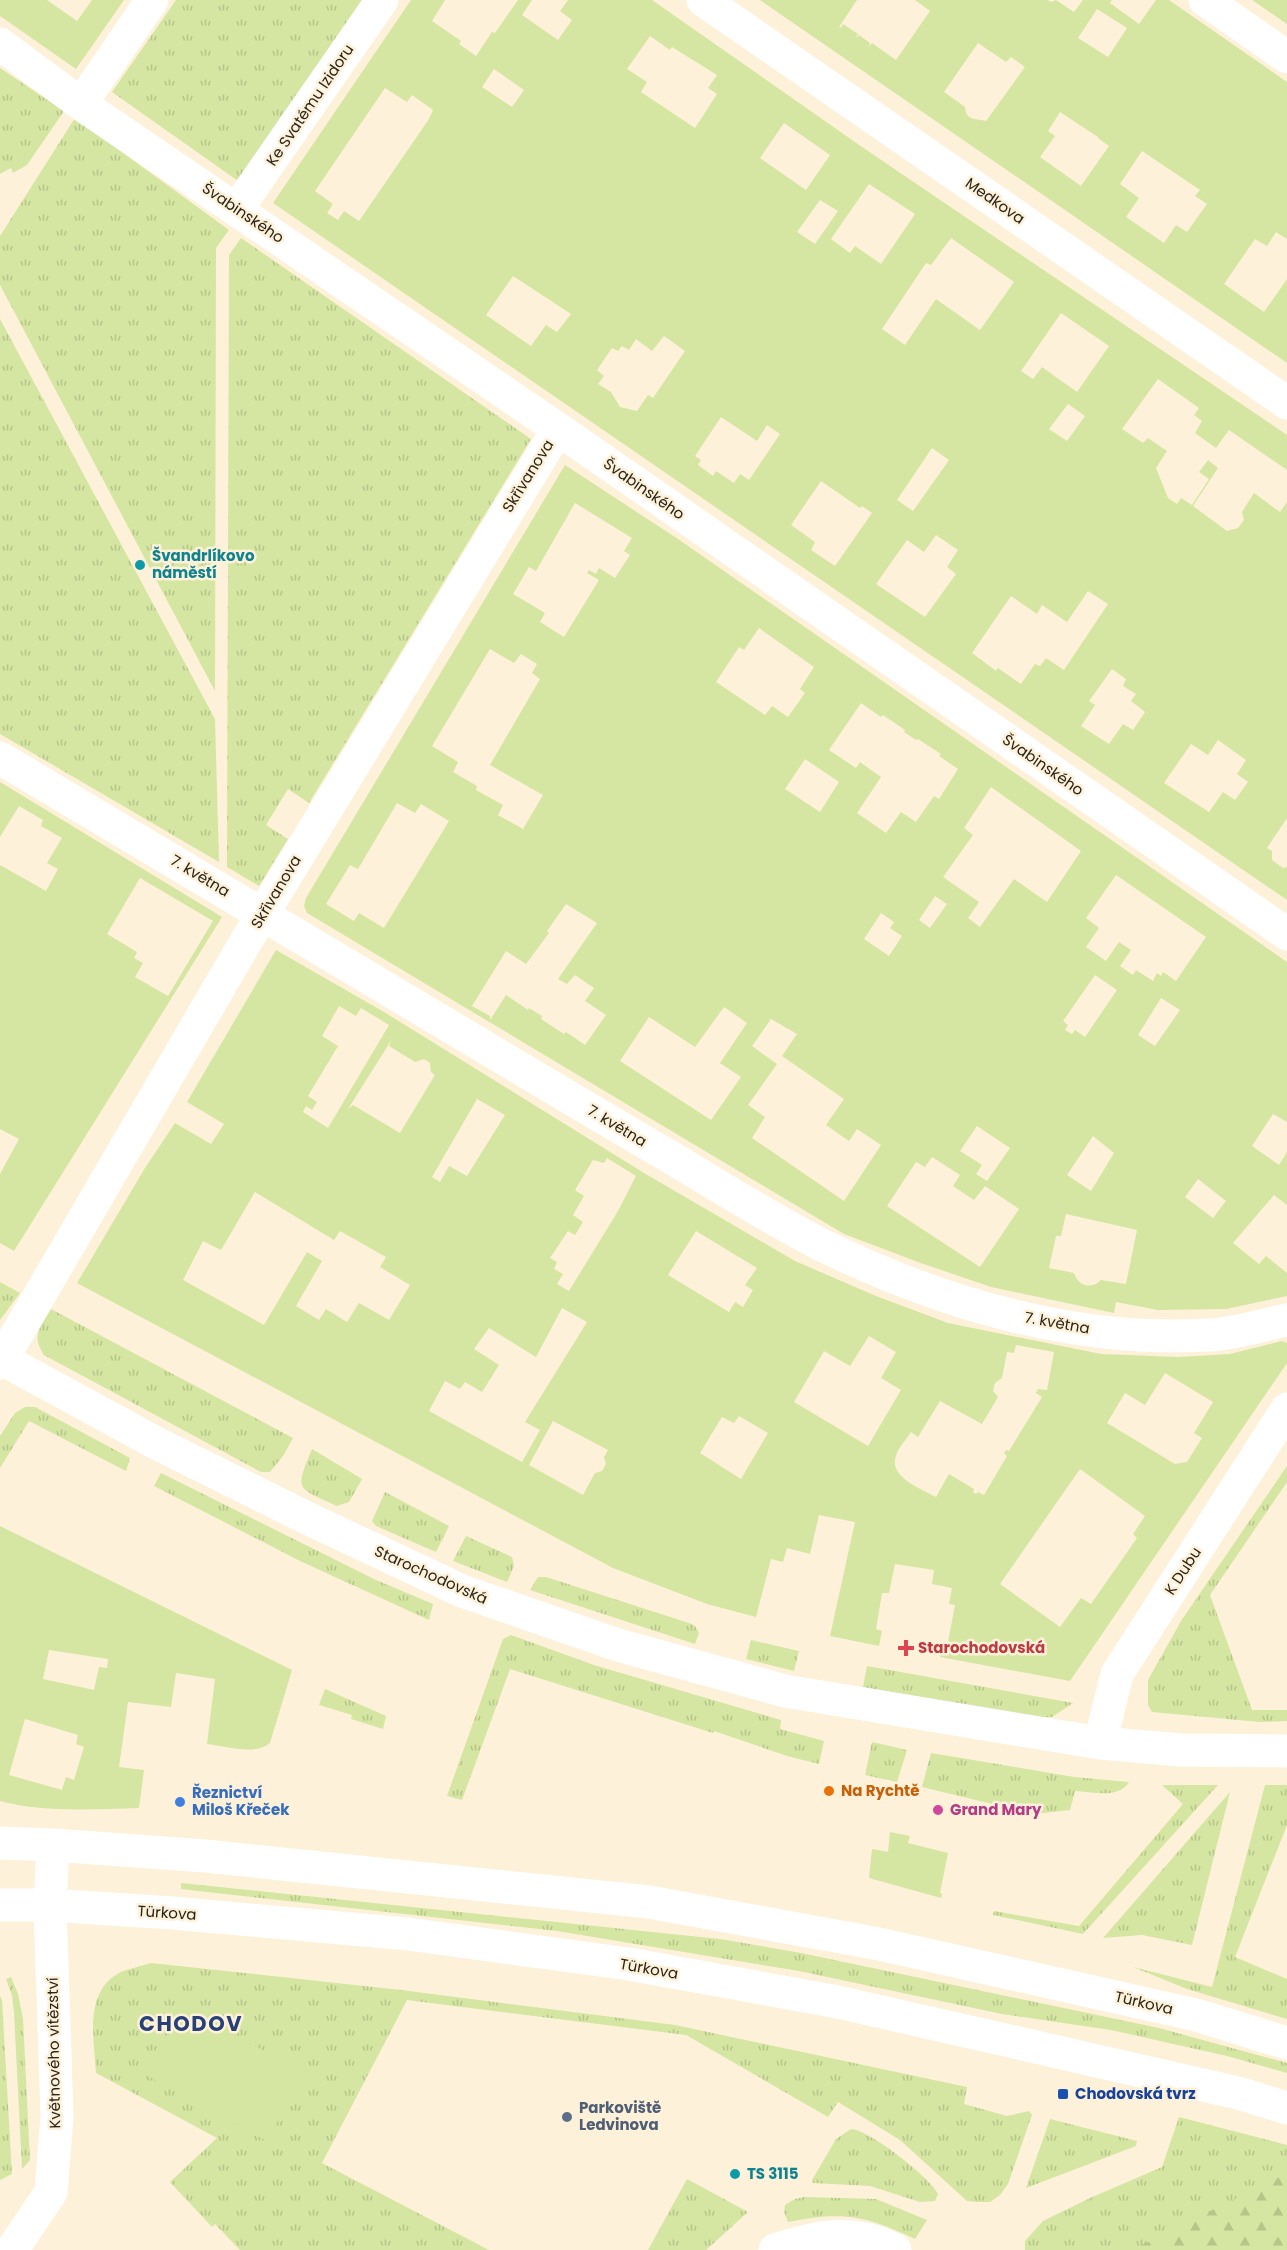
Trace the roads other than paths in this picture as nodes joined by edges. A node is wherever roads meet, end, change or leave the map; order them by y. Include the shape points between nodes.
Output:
1 (152, 0) edge
2 (382, 0) edge
3 (703, 0) edge
4 (1204, 0) edge
5 (0, 44) edge
6 (1287, 57) edge
7 (81, 104) junction
8 (237, 209) junction
9 (1287, 403) edge
10 (558, 429) junction
11 (0, 758) edge
12 (262, 916) junction
13 (1287, 934) edge
14 (1287, 1320) edge
15 (1, 1360) edge
16 (1287, 1409) edge
17 (1100, 1743) junction
18 (1287, 1751) edge
19 (0, 1844) edge
20 (53, 1845) junction
21 (0, 1905) edge
22 (50, 1905) junction
23 (1287, 2043) edge
24 (1287, 2108) edge
25 (12, 2250) edge
26 (775, 2250) edge
27 (895, 2250) edge

1 - 7 street
2 - 8 street, Ke Svatému Izidoru
3 - 9 street, Medkova
4 - 6 street
5 - 7 street, Švabinského
7 - 8 street, Švabinského
8 - 10 street, Švabinského
10 - 12 street, Skřivanova
10 - 13 street, Švabinského
11 - 12 street, 7. května
12 - 14 street, 7. května via 819,1244 915,1286 983,1308 1062,1326 1136,1334 1212,1335
12 - 15 street, Skřivanova
15 - 17 street, Starochodovská via 156,1443 462,1591 618,1645 785,1691
16 - 17 street, K Dubu via 1116,1674
17 - 18 street, Starochodovská via 1181,1750
19 - 20 street, Türkova
20 - 22 street, Květnového vítězství
20 - 23 street, Türkova via 205,1856 649,1902 902,1949 1196,2015
21 - 22 street, Türkova
22 - 24 street, Türkova via 408,1934 629,1965 838,2002 1238,2093
22 - 25 street, Květnového vítězství via 57,2117 51,2192
26 - 27 street via 814,2237 851,2236

